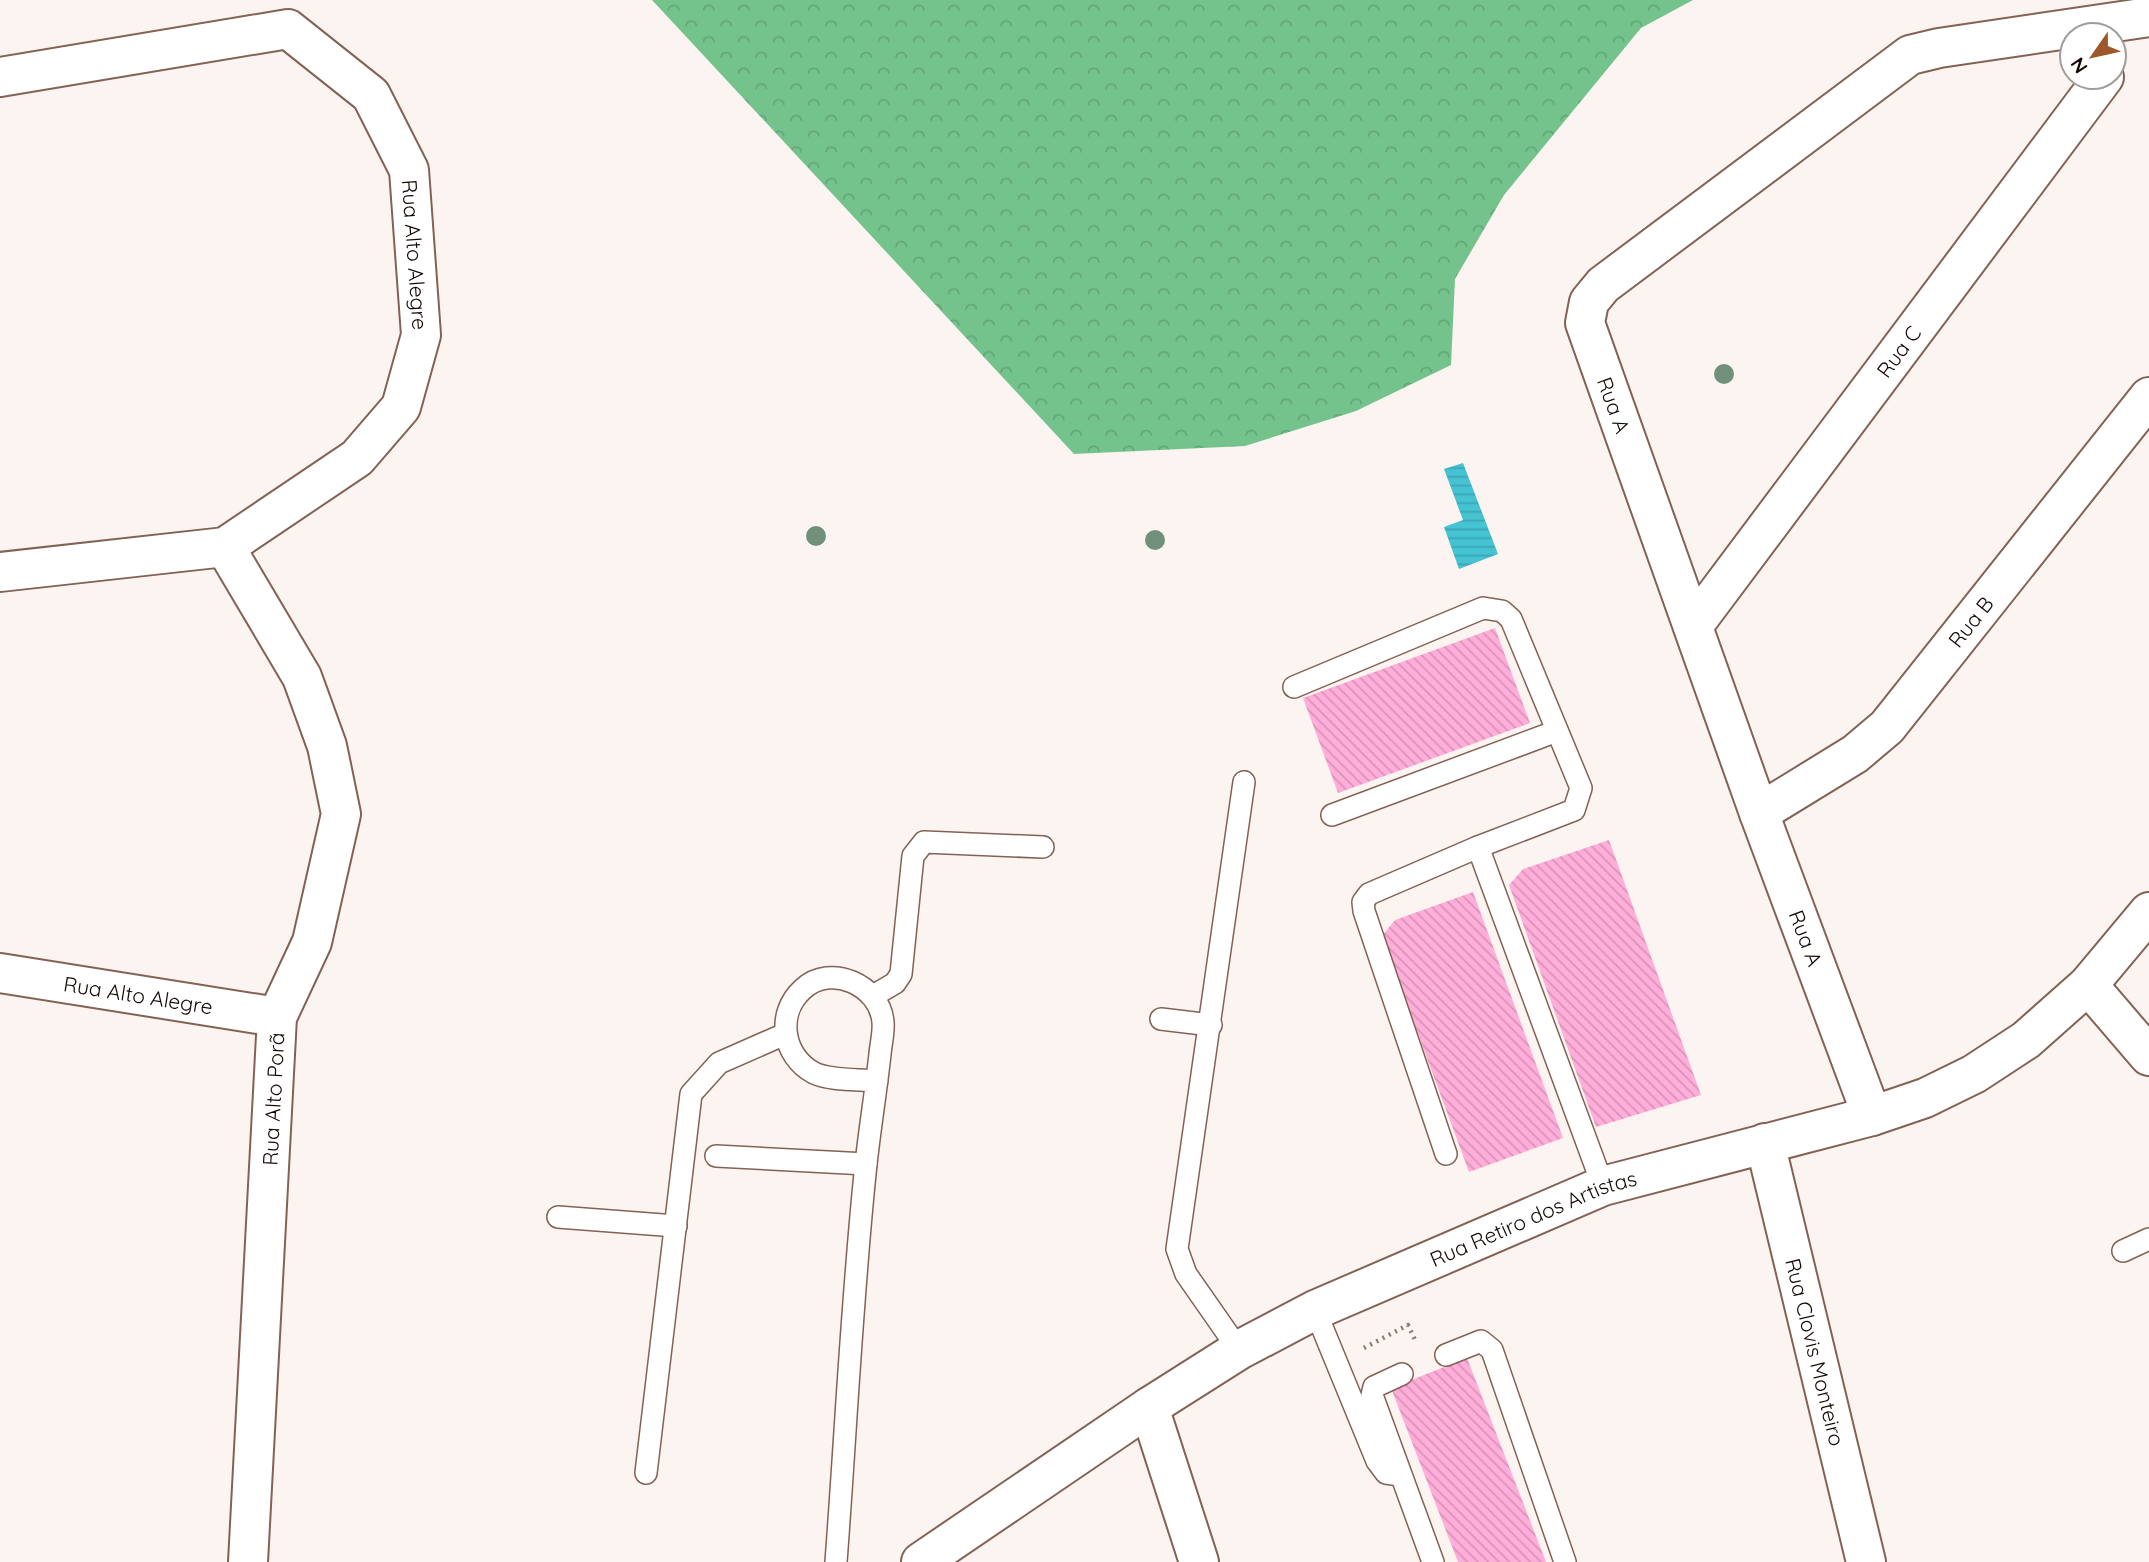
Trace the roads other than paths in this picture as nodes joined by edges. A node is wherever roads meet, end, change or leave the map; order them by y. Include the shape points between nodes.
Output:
1 (2149, 17) edge
2 (2128, 45) edge
3 (0, 77) edge
4 (2094, 91) edge
5 (2149, 397) edge
6 (225, 547) junction
7 (0, 572) edge
8 (1693, 626) junction
9 (1294, 687) dead end
10 (1557, 731) junction
11 (1244, 782) dead end
12 (1759, 813) junction
13 (1332, 816) dead end
14 (1043, 847) dead end
15 (1478, 847) junction
16 (2149, 912) edge
17 (0, 973) edge
18 (2088, 985) junction
19 (873, 996) junction
20 (277, 1017) junction
21 (1161, 1019) dead end
22 (1211, 1025) junction
23 (785, 1034) junction
24 (2149, 1056) edge
25 (877, 1081) junction
26 (1872, 1116) junction
27 (1765, 1143) junction
28 (1446, 1154) dead end
29 (716, 1156) dead end
30 (866, 1164) junction
31 (1603, 1186) junction
32 (558, 1217) dead end
33 (676, 1226) junction
34 (2149, 1239) edge
35 (2123, 1251) dead end
36 (1315, 1310) junction
37 (1239, 1350) junction
38 (1446, 1355) dead end
39 (1402, 1374) dead end
40 (1149, 1407) junction
41 (646, 1473) dead end
42 (1400, 1475) junction
43 (248, 1562) edge
44 (836, 1562) edge
45 (921, 1562) edge
46 (1199, 1562) edge
47 (1433, 1562) edge
48 (1565, 1562) edge
49 (1866, 1562) edge

1 - 2 street
1 - 8 street, Rua A via 1910,55 1602,285 1589,302 1585,323
3 - 6 street, Rua Alto Alegre via 288,29 371,95 409,170 421,335 401,407 357,458
4 - 8 street, Rua C
5 - 12 street, Rua B via 1887,727 1855,754
6 - 7 street, Rua Alto Alegre
6 - 20 street, Rua Alto Porã via 302,677 327,746 341,814 312,942
8 - 12 street, Rua A
9 - 10 lane via 1483,608 1502,611 1511,620
10 - 13 lane
10 - 15 lane via 1581,788 1574,810
11 - 22 lane
12 - 26 street, Rua A
14 - 19 lane via 924,842 917,848 901,974
15 - 28 lane via 1369,894 1363,902
15 - 31 lane
16 - 18 street, Rua Retiro dos Artistas
17 - 20 street, Rua Alto Alegre
18 - 24 street
18 - 26 street, Rua Retiro dos Artistas via 2026,1040 1974,1074 1925,1098
19 - 23 lane via 852,981 827,977 803,988 788,1008
19 - 25 lane via 883,1020
20 - 43 street, Rua Alto Porã
21 - 22 lane
22 - 37 lane via 1170,1248
23 - 25 lane via 795,1058 816,1074
23 - 33 lane via 719,1063 691,1094
25 - 30 lane
26 - 27 street, Rua Retiro dos Artistas
27 - 31 street, Rua Retiro dos Artistas
27 - 49 street, Rua Clovis Monteiro
29 - 30 lane
30 - 44 lane
31 - 36 street, Rua Retiro dos Artistas
32 - 33 lane
33 - 41 lane
34 - 35 lane
36 - 37 street, Rua Retiro dos Artistas
36 - 42 lane via 1377,1461 1386,1473
37 - 40 street, Rua Retiro dos Artistas
38 - 48 lane via 1481,1340 1492,1350
39 - 42 lane via 1374,1387 1372,1395
40 - 45 street, Rua Retiro dos Artistas
40 - 46 street
42 - 47 lane

